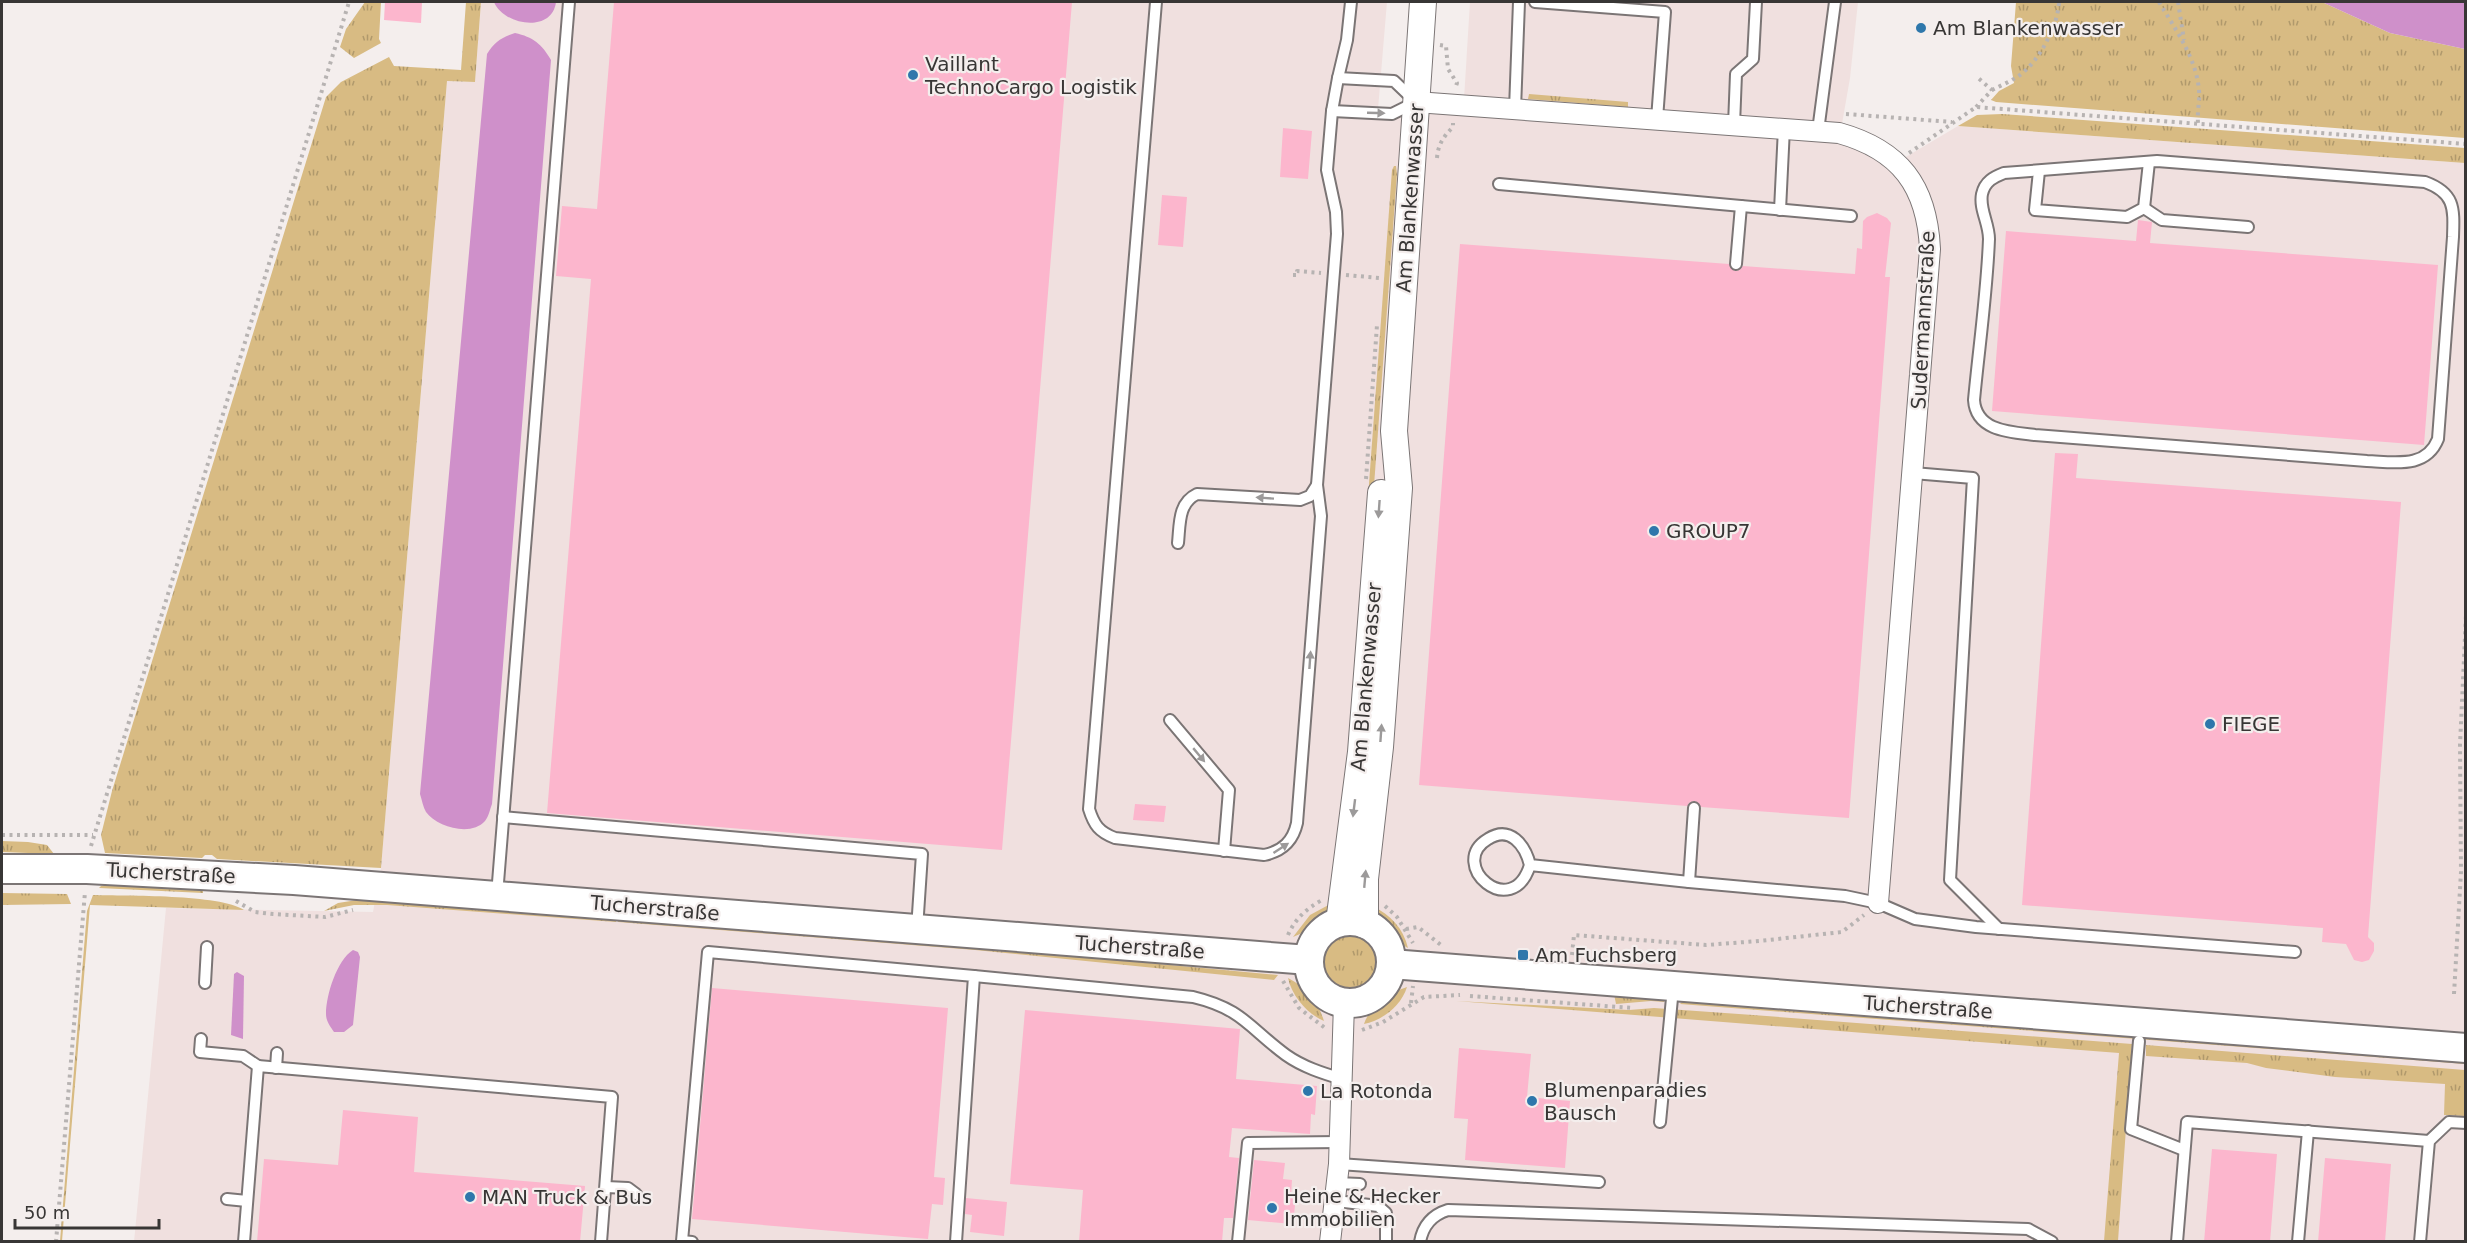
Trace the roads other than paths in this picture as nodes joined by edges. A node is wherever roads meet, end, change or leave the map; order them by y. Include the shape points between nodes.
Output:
1 (569, 2) edge
2 (1156, 2) edge
3 (1351, 2) edge
4 (1423, 2) edge
5 (1519, 2) edge
6 (1535, 2) edge
7 (1756, 2) edge
8 (1835, 2) edge
9 (1338, 78) junction
10 (1416, 102) junction
11 (1515, 109) junction
12 (1332, 111) junction
13 (1658, 119) junction
14 (1734, 124) junction
15 (1784, 128) junction
16 (1818, 131) junction
17 (2149, 162) junction
18 (2039, 171) junction
19 (1499, 184) dead end
20 (1741, 206) junction
21 (2144, 208) junction
22 (1780, 210) junction
23 (1851, 216) dead end
24 (2248, 227) dead end
25 (1736, 264) dead end
26 (1394, 431) junction
27 (1913, 474) junction
28 (1317, 485) junction
29 (1178, 543) dead end
30 (1170, 720) dead end
31 (1694, 808) dead end
32 (504, 818) junction
33 (1224, 852) junction
34 (1530, 865) junction
35 (2, 869) edge
36 (1689, 882) junction
37 (497, 896) junction
38 (1878, 903) junction
39 (1356, 915) junction
40 (917, 929) junction
41 (2000, 929) junction
42 (207, 947) dead end
43 (2295, 952) dead end
44 (1308, 960) junction
45 (1402, 966) junction
46 (974, 976) junction
47 (205, 983) dead end
48 (1673, 987) junction
49 (1344, 1003) junction
50 (201, 1039) dead end
51 (2139, 1041) dead end
52 (2466, 1048) edge
53 (277, 1053) dead end
54 (258, 1066) junction
55 (276, 1068) junction
56 (1342, 1079) junction
57 (1660, 1122) dead end
58 (2466, 1123) edge
59 (2308, 1131) junction
60 (2429, 1141) junction
61 (1340, 1142) junction
62 (2184, 1150) junction
63 (1599, 1182) dead end
64 (1338, 1183) junction
65 (1360, 1184) dead end
66 (606, 1186) junction
67 (636, 1194) dead end
68 (227, 1199) dead end
69 (248, 1201) junction
70 (244, 1242) edge
71 (601, 1242) edge
72 (692, 1242) edge
73 (956, 1242) edge
74 (1238, 1242) edge
75 (1330, 1242) edge
76 (1386, 1242) edge
77 (1420, 1242) edge
78 (2052, 1242) edge
79 (2178, 1242) edge
80 (2298, 1242) edge
81 (2420, 1242) edge

1 - 32 lane
2 - 33 lane via 1089,809 1093,823 1102,833 1115,838
3 - 9 lane
4 - 10 street, Am Blankenwasser
5 - 11 lane
6 - 13 lane via 1665,12
7 - 14 lane via 1753,59 1736,74
8 - 16 lane
9 - 10 lane via 1394,81
9 - 12 lane
10 - 11 street, Sudermannstraße
12 -> 10 lane via 1392,114
10 - 26 street, Am Blankenwasser
11 - 13 street, Sudermannstraße
12 - 28 lane via 1327,170 1337,234
13 - 14 street, Sudermannstraße
14 - 15 street, Sudermannstraße
15 - 16 street, Sudermannstraße
15 - 22 lane
16 - 27 street, Sudermannstraße via 1858,138 1878,148 1896,161 1923,201 1930,249
17 - 18 lane
17 - 18 lane via 2425,182 2449,197 2454,211 2453,237 2438,439 2427,456 2417,461 2367,461 2034,435 2003,431 1981,420 1974,400 1989,237 1981,196 1992,178 2004,173
17 - 21 lane
18 - 21 lane via 2035,210 2127,217
19 - 20 lane
20 - 22 lane
20 - 25 lane
21 - 24 lane via 2162,220
22 - 23 lane
26 -> 39 street, Am Blankenwasser via 1381,485 1361,752
39 -> 26 street, Am Blankenwasser via 1380,747 1399,488
27 - 38 street, Sudermannstraße
27 - 41 lane via 1973,478 1950,879
28 -> 29 lane via 1300,500 1197,494 1183,508
33 -> 28 lane via 1272,853 1292,839 1298,823 1322,516
30 -> 33 lane via 1229,790
31 - 36 lane
32 - 37 lane
32 - 40 lane via 922,854
34 - 34 lane via 1521,882 1510,889 1496,889 1480,879 1474,863 1480,846 1498,835 1520,842 1527,850
34 - 36 lane
35 - 37 main road, Tucherstraße via 209,874
36 - 38 lane
37 - 40 main road, Tucherstraße
38 - 41 lane via 1915,919
39 - 44 main road via 1318,935
39 - 45 main road via 1376,931
40 - 44 main road, Tucherstraße
41 - 43 lane
42 - 47 lane
44 - 49 main road via 1319,989 1330,999
45 - 48 main road, Tucherstraße
45 - 49 main road via 1372,998
46 - 56 lane via 1193,997 1217,1003 1239,1014 1286,1055 1308,1068
46 - 72 lane via 708,952 682,1241
46 - 73 lane
48 - 52 main road, Tucherstraße
48 - 57 lane
49 - 56 street
50 - 54 lane via 200,1052 243,1056
51 - 62 lane via 2131,1129
53 - 55 lane
54 - 55 lane
54 - 69 lane
55 - 66 lane via 612,1097
56 - 61 street
58 - 60 lane via 2450,1122
59 - 60 lane
59 - 62 lane via 2187,1122
59 - 80 lane
60 - 81 lane
61 - 64 street
61 - 74 lane via 1248,1143
62 - 79 lane
63 - 64 lane
64 - 65 lane
64 - 75 street
64 - 76 lane via 1386,1213
66 - 67 lane via 628,1188
66 - 71 lane
68 - 69 lane
69 - 70 lane
77 - 78 lane via 1428,1222 1448,1210 2028,1228

